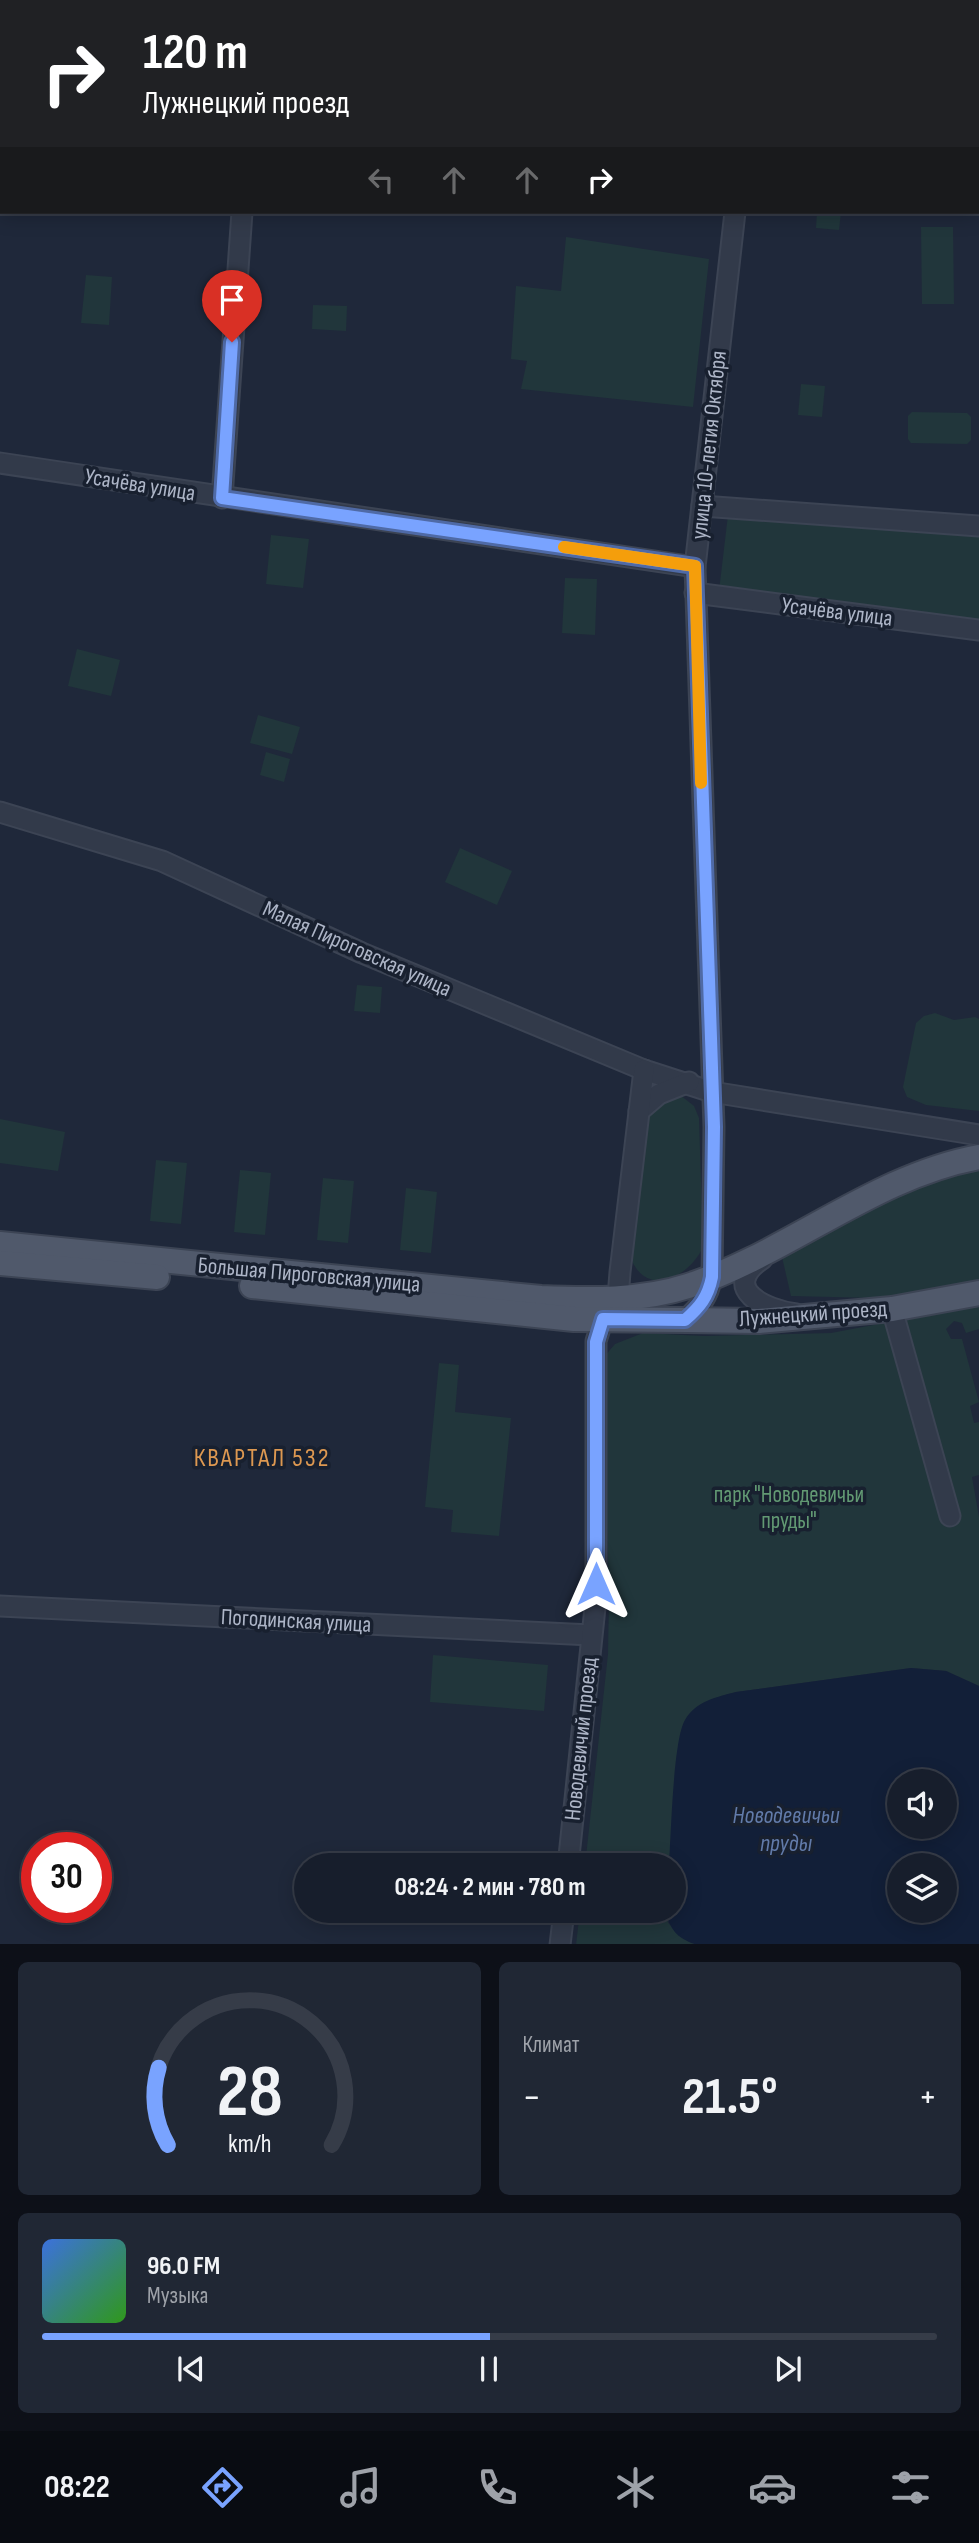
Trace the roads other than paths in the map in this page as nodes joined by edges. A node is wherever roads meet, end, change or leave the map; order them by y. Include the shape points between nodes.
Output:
1 (242, 214) edge
2 (735, 214) edge
3 (0, 463) edge
4 (222, 498) junction
5 (702, 506) junction
6 (979, 526) edge
7 (695, 566) junction
8 (695, 593) junction
9 (979, 630) edge
10 (0, 811) edge
11 (710, 1056) junction
12 (644, 1070) junction
13 (687, 1083) junction
14 (712, 1092) junction
15 (639, 1111) junction
16 (979, 1135) edge
17 (979, 1157) edge
18 (0, 1244) edge
19 (776, 1248) junction
20 (0, 1263) edge
21 (712, 1277) junction
22 (979, 1293) edge
23 (618, 1298) junction
24 (892, 1309) junction
25 (806, 1315) junction
26 (637, 1318) junction
27 (603, 1319) junction
28 (685, 1320) junction
29 (950, 1516) dead end
30 (0, 1606) edge
31 (592, 1635) junction
32 (569, 1853) edge
33 (563, 1923) edge
34 (560, 1944) edge

1 - 4 street
2 - 5 street, улица 10-летия Октября
3 - 4 street, Усачёва улица
4 - 7 street, Усачёва улица
5 - 6 street
5 - 7 street, улица 10-летия Октября
7 - 8 street, улица 10-летия Октября
8 - 9 street, Усачёва улица
8 - 11 street, улица 10-летия Октября
10 - 12 street, Малая Пироговская улица via 162,861 362,953
11 - 13 street via 707,1068
11 - 14 street, улица 10-летия Октября
12 - 13 street, Малая Пироговская улица
12 - 15 street
13 - 14 street, Малая Пироговская улица
13 - 15 street via 659,1094
14 - 16 street
14 - 21 street, улица 10-летия Октября
15 - 23 street
17 - 19 main road, Большая Пироговская улица via 909,1178
18 - 23 main road, Большая Пироговская улица via 541,1298
19 - 21 main road, Большая Пироговская улица
19 - 25 street via 752,1266 745,1288 764,1305
20 - 27 main road, Большая Пироговская улица
21 - 23 main road, Большая Пироговская улица via 667,1292
21 - 28 street, улица 10-летия Октября via 700,1307
22 - 24 main road, Лужнецкий проезд
23 - 26 street via 623,1310
23 - 27 street
24 - 25 main road, Лужнецкий проезд
24 - 29 street
25 - 28 main road, Лужнецкий проезд via 759,1321
26 - 27 main road, Лужнецкий проезд
26 - 28 main road, Лужнецкий проезд
27 - 31 street, Новодевичий проезд via 596,1342
30 - 31 street, Погодинская улица
31 - 32 street, Новодевичий проезд
33 - 34 street

